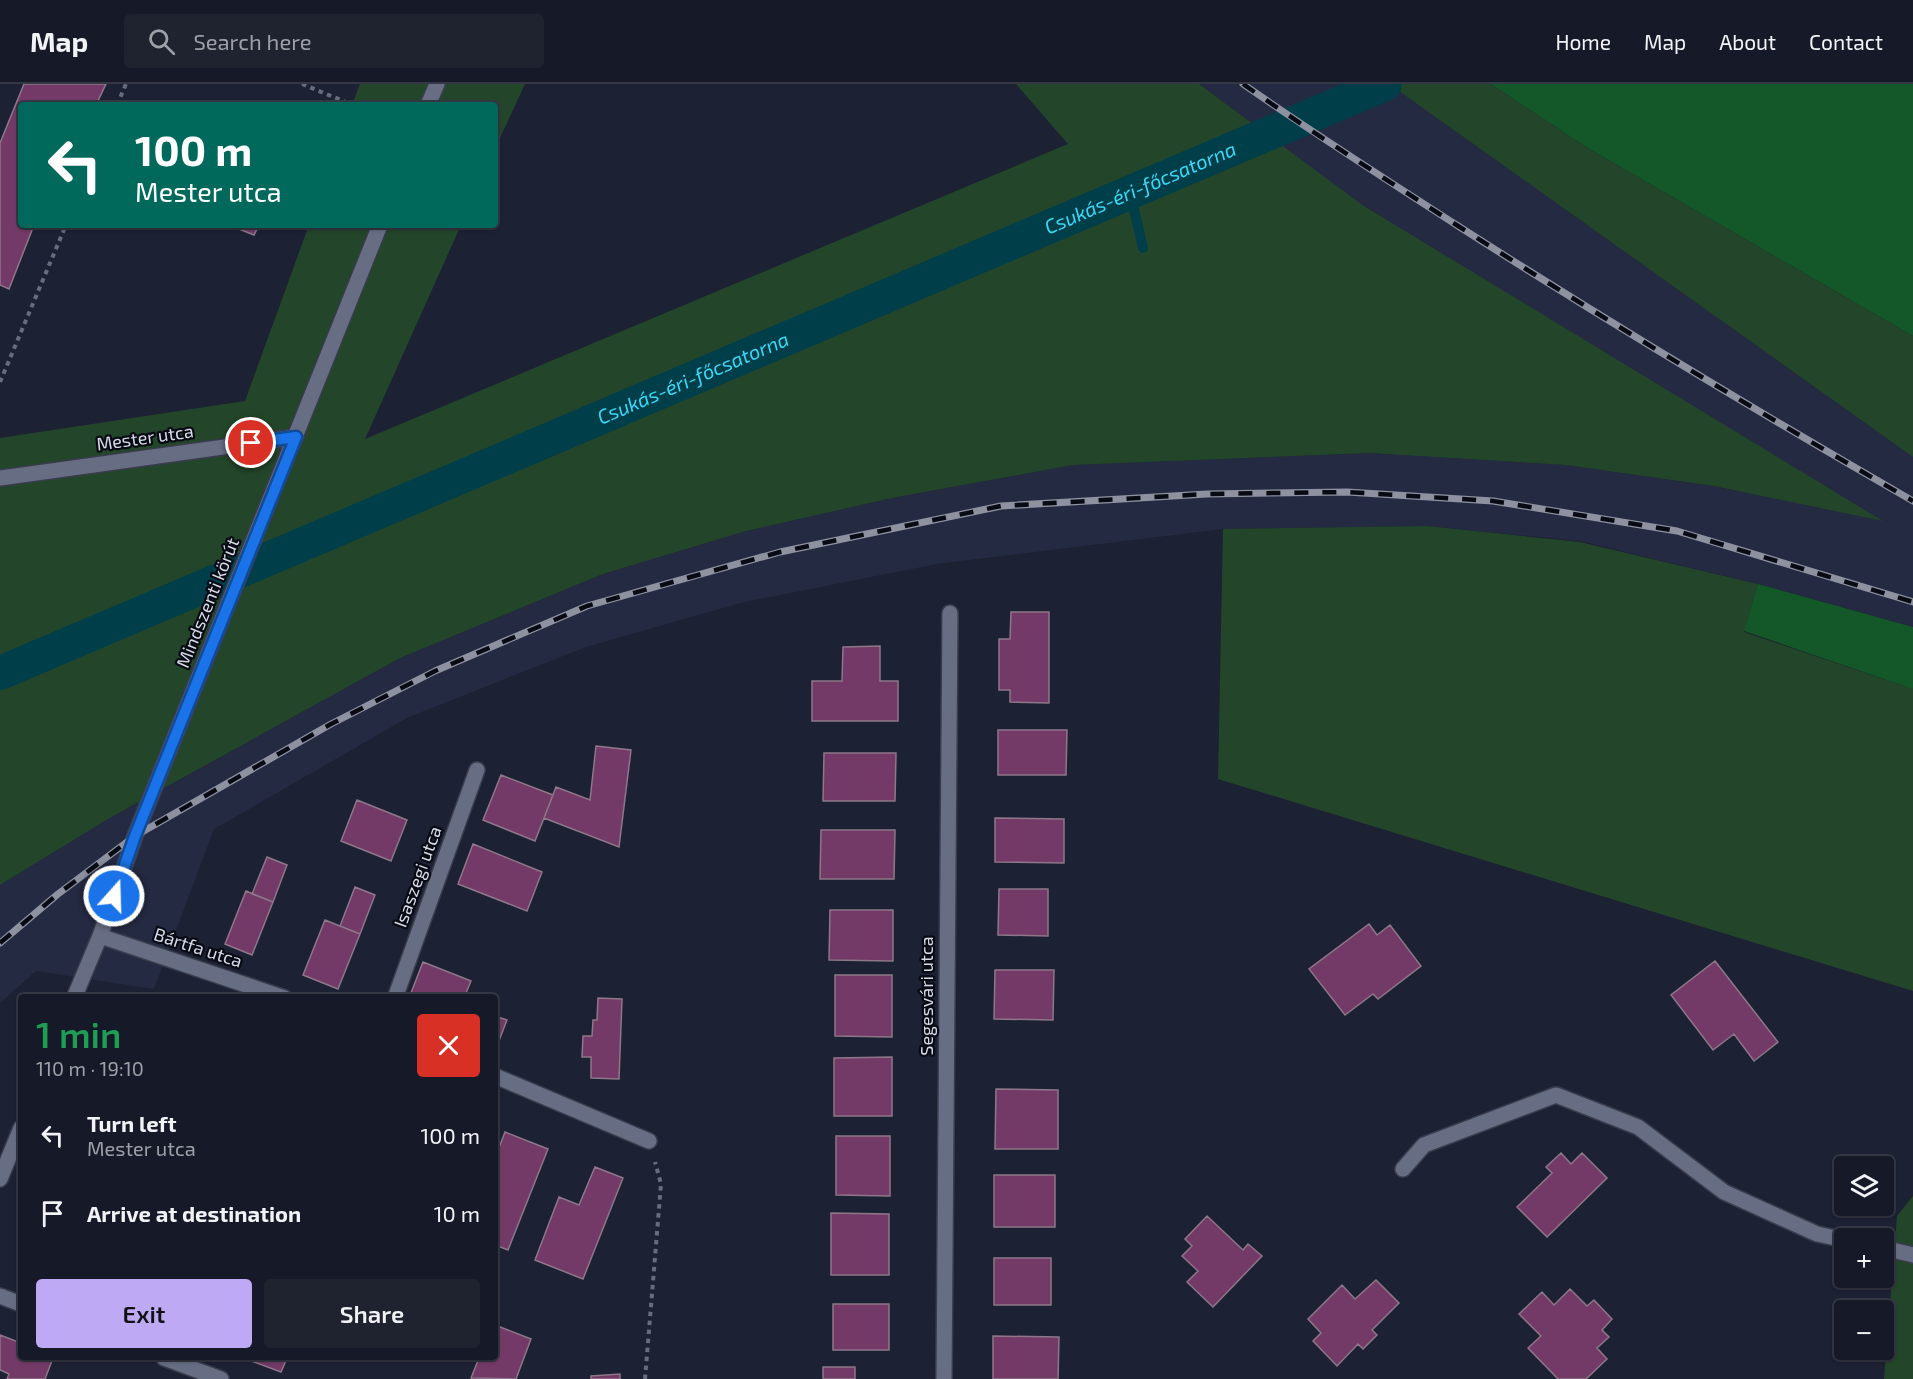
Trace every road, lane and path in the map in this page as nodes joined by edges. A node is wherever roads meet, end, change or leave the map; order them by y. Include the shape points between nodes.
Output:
1 (126, 84) edge
2 (302, 84) edge
3 (436, 84) edge
4 (118, 102) edge
5 (346, 102) edge
6 (429, 102) edge
7 (65, 228) edge
8 (379, 228) edge
9 (0, 382) edge
10 (296, 437) junction
11 (0, 478) edge
12 (950, 613) dead end
13 (477, 770) dead end
14 (100, 936) junction
15 (76, 994) edge
16 (273, 994) edge
17 (396, 994) edge
18 (498, 1077) edge
19 (18, 1135) edge
20 (650, 1142) joint
21 (1403, 1169) dead end
22 (0, 1179) edge
23 (1834, 1238) edge
24 (1894, 1250) edge
25 (1913, 1255) edge
26 (0, 1296) edge
27 (18, 1303) edge
28 (169, 1360) edge
29 (221, 1379) edge
30 (645, 1379) edge
31 (944, 1379) edge

1 - 4 path
2 - 5 path
3 - 6 street
7 - 9 path
8 - 10 street, Mindszenti körút
10 - 11 street, Mester utca
10 - 14 street, Mindszenti körút via 135,836
12 - 31 street, Segesvári utca
13 - 17 street, Isaszegi utca
14 - 15 street, Mindszenti körút
14 - 16 street, Bártfa utca
18 - 20 street
19 - 22 street
20 - 30 path via 661,1184
21 - 23 street via 1424,1144 1556,1095 1638,1127 1724,1192 1817,1234
24 - 25 street
26 - 27 street
28 - 29 street

